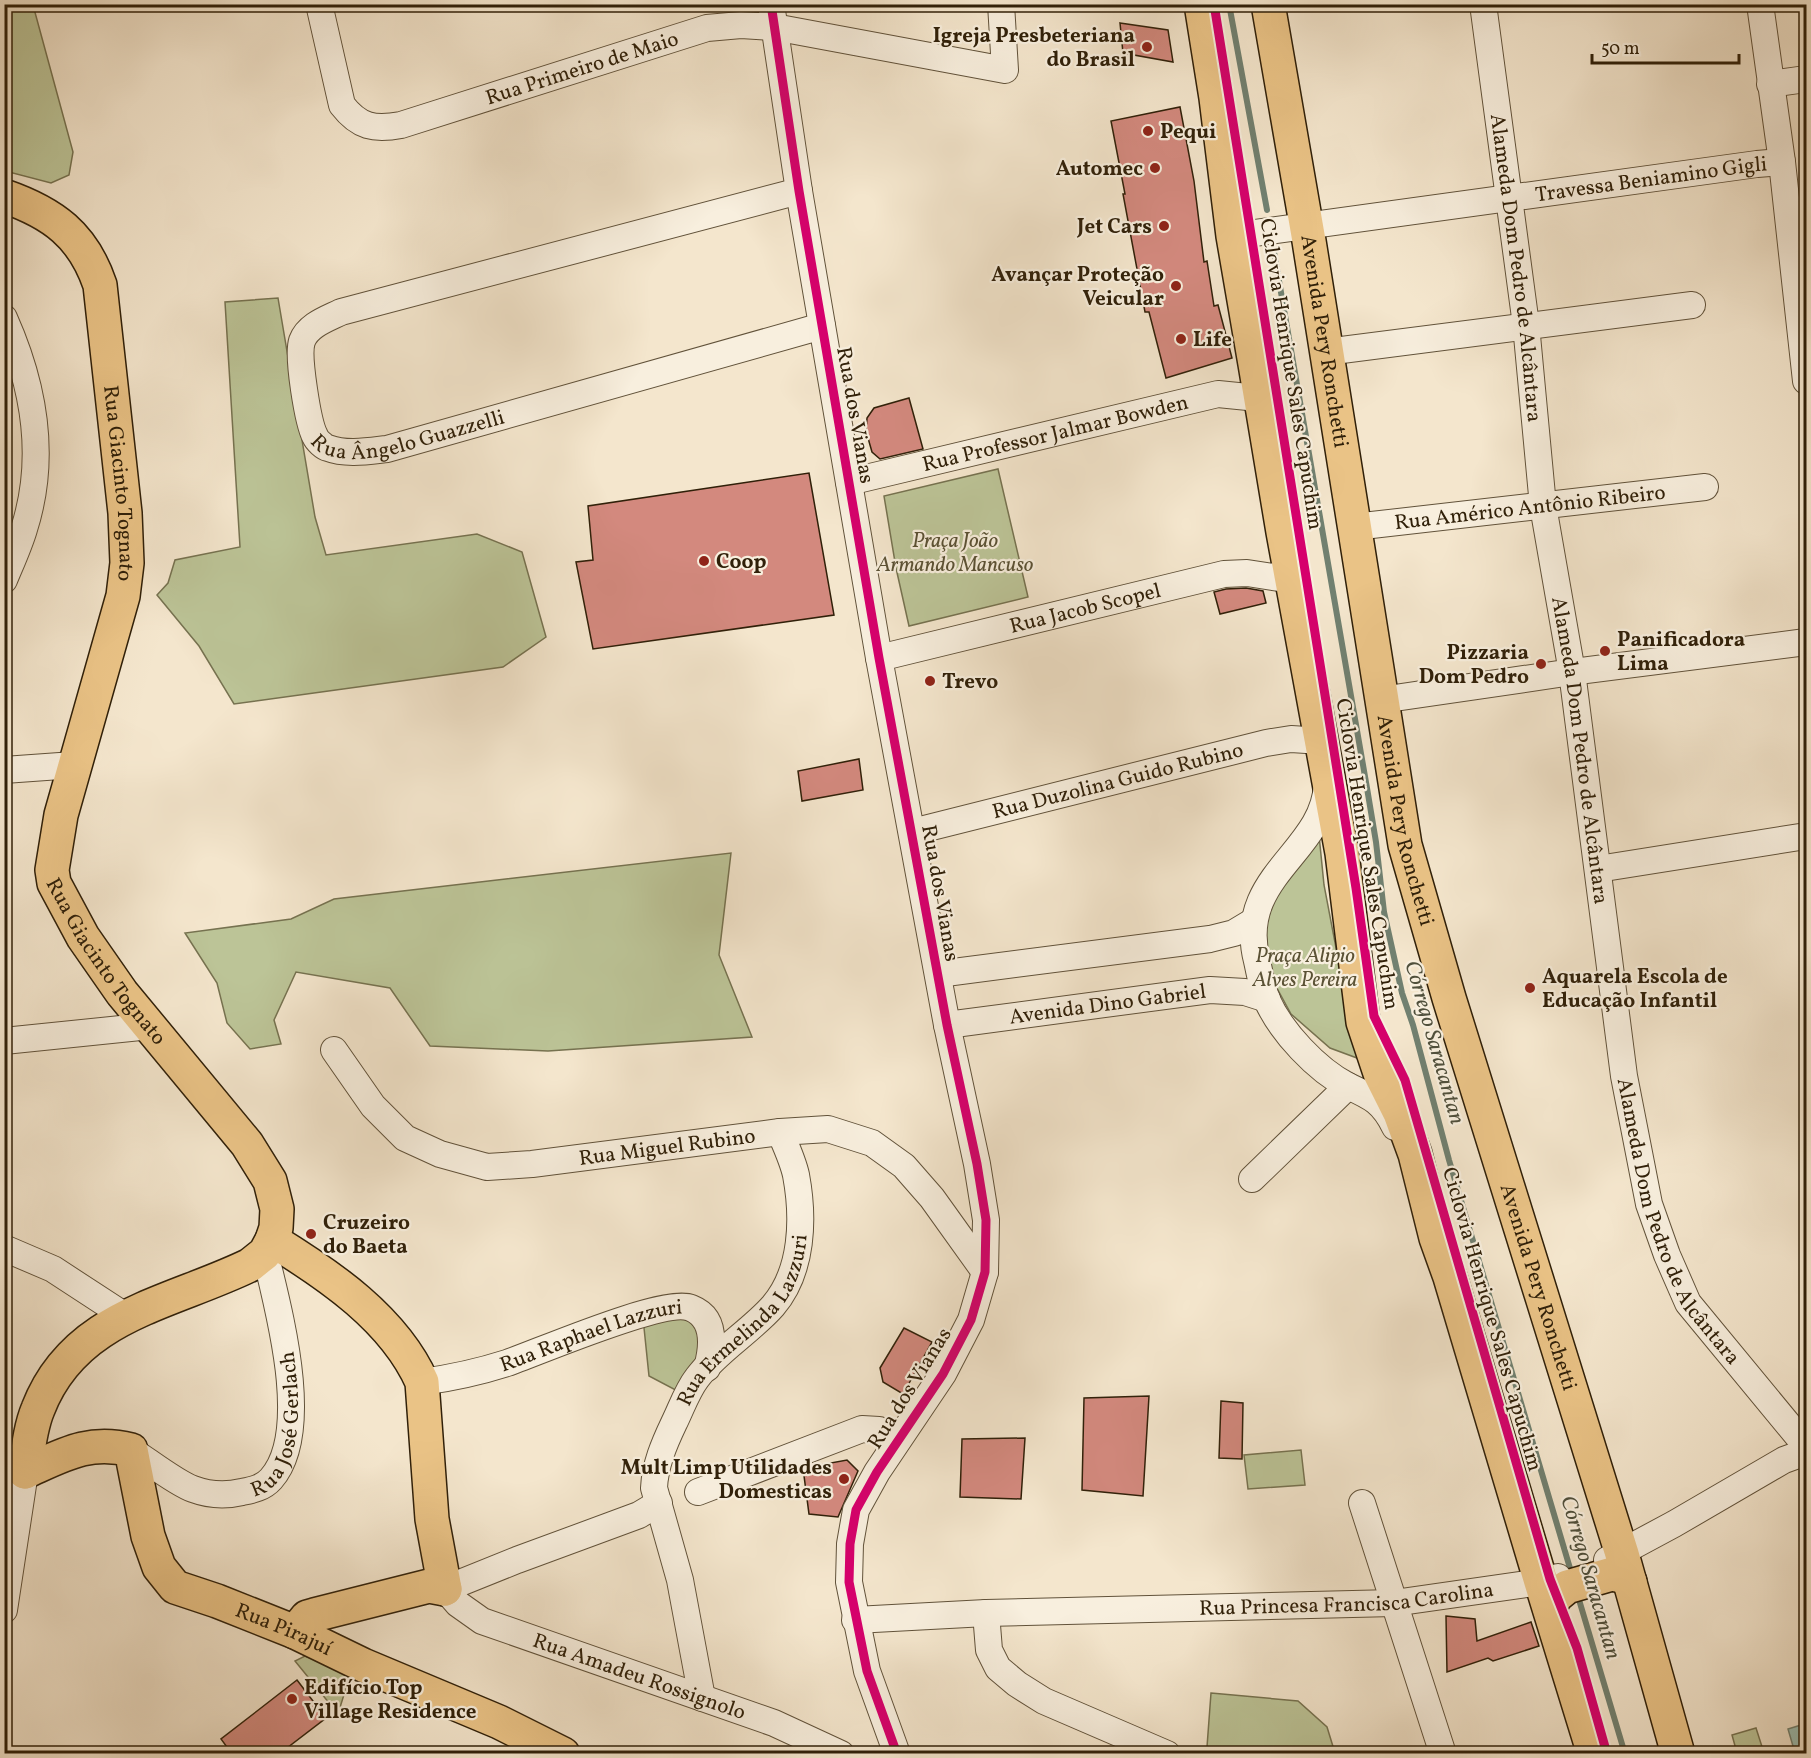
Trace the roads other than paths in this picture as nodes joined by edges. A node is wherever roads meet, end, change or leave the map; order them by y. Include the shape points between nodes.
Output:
1 (319, 4) edge
2 (1001, 4) edge
3 (1201, 4) edge
4 (1268, 4) edge
5 (1483, 4) edge
6 (1760, 4) edge
7 (773, 16) edge
8 (1806, 79) edge
9 (1770, 84) junction
10 (1782, 162) junction
11 (799, 191) junction
12 (4, 196) edge
13 (1509, 200) junction
14 (1295, 227) junction
15 (1245, 234) junction
16 (1692, 304) dead end
17 (4, 318) edge
18 (1526, 325) junction
19 (822, 326) junction
20 (1326, 352) junction
21 (1806, 381) edge
22 (1261, 403) junction
23 (849, 483) junction
24 (1705, 487) dead end
25 (1543, 506) junction
26 (1354, 527) junction
27 (4, 580) edge
28 (1293, 580) junction
29 (1806, 642) edge
30 (879, 658) junction
31 (1572, 672) junction
32 (1381, 700) junction
33 (1325, 754) junction
34 (74, 765) junction
35 (4, 770) edge
36 (912, 832) junction
37 (1806, 836) edge
38 (1598, 869) junction
39 (1254, 921) junction
40 (938, 974) junction
41 (1266, 999) junction
42 (947, 1025) junction
43 (150, 1026) junction
44 (4, 1041) edge
45 (334, 1050) dead end
46 (1348, 1086) junction
47 (780, 1132) junction
48 (1252, 1179) dead end
49 (1436, 1238) junction
50 (268, 1246) junction
51 (4, 1248) edge
52 (985, 1272) junction
53 (125, 1316) junction
54 (707, 1368) junction
55 (422, 1382) junction
56 (897, 1441) junction
57 (1806, 1446) edge
58 (131, 1450) junction
59 (1806, 1452) edge
60 (25, 1472) junction
61 (698, 1492) dead end
62 (659, 1503) junction
63 (1362, 1503) dead end
64 (1615, 1568) junction
65 (1554, 1588) junction
66 (445, 1589) junction
67 (1394, 1603) junction
68 (4, 1610) edge
69 (986, 1614) junction
70 (855, 1620) junction
71 (295, 1632) junction
72 (342, 1654) junction
73 (702, 1698) junction
74 (472, 1710) junction
75 (510, 1754) edge
76 (563, 1754) edge
77 (842, 1754) edge
78 (897, 1754) edge
79 (1167, 1754) edge
80 (1443, 1754) edge
81 (1594, 1754) edge
82 (1678, 1754) edge

1 - 7 street, Rua Primeiro de Maio via 342,105 364,125 384,128 707,28 741,25
2 - 7 street, Rua Primeiro de Maio via 1005,70
3 - 15 main road
4 - 14 main road, Avenida Pery Ronchetti
5 - 13 street, Alameda Dom Pedro de Alcântara
6 - 9 street
7 - 11 street, Rua dos Vianas
8 - 9 street
9 - 10 street
10 - 13 street, Travessa Beniamino Gigli
10 - 21 street
11 - 19 street, Rua dos Vianas
11 - 19 street, Rua Ângelo Guazzelli via 353,309 320,322 310,328 302,341 309,420 316,438 327,448 346,452 387,449
12 - 34 main road, Rua Giacinto Tognato via 31,205 57,221 94,267 100,285 127,563 119,615
13 - 14 street, Travessa Beniamino Gigli
13 - 18 street, Alameda Dom Pedro de Alcântara
14 - 15 street, Travessa Beniamino Gigli
14 - 20 main road, Avenida Pery Ronchetti
15 - 22 main road
16 - 18 street
17 - 27 street via 18,347 37,435 34,484 25,527
18 - 20 street
18 - 25 street, Alameda Dom Pedro de Alcântara
19 - 23 street, Rua dos Vianas
20 - 26 main road, Avenida Pery Ronchetti
22 - 23 street, Rua Professor Jalmar Bowden via 1234,394 1218,394
22 - 28 main road
23 - 30 street, Rua dos Vianas
24 - 25 street, Rua Américo Antônio Ribeiro
25 - 26 street, Rua Américo Antônio Ribeiro
25 - 31 street, Alameda Dom Pedro de Alcântara
26 - 32 main road, Avenida Pery Ronchetti
28 - 30 street, Rua Jacob Scopel via 1224,574
28 - 33 main road
29 - 31 street
30 - 36 street, Rua dos Vianas
31 - 32 street
31 - 38 street, Alameda Dom Pedro de Alcântara
32 - 64 main road, Avenida Pery Ronchetti via 1412,869
33 - 36 street, Rua Duzolina Guido Rubino via 1291,739 1266,743
33 - 39 street via 1327,789 1317,819 1274,876
33 - 49 main road via 1363,1022 1415,1154
34 - 35 street
34 - 43 main road, Rua Giacinto Tognato via 61,815 52,870 54,883 84,937
36 - 40 street, Rua dos Vianas
37 - 38 street
38 - 57 street, Alameda Dom Pedro de Alcântara via 1624,1076 1649,1204 1667,1255 1688,1303
39 - 40 street via 1234,933 1210,939
39 - 41 street via 1254,952
40 - 42 street, Rua dos Vianas
41 - 42 street, Avenida Dino Gabriel via 1245,992 1210,990
41 - 46 street via 1295,1042 1318,1065
42 - 52 street, Rua dos Vianas via 986,1220
43 - 44 street
43 - 50 main road, Rua Giacinto Tognato via 247,1144 270,1181 277,1209
45 - 47 street, Rua Miguel Rubino via 373,1106 405,1137 440,1154 487,1167
46 - 48 street
46 - 49 street via 1384,1107 1392,1119
47 - 52 street, Rua Miguel Rubino via 828,1129 872,1143 904,1166
47 - 54 street, Rua Ermelinda Lazzuri via 796,1173 801,1215 792,1271 773,1305
49 - 65 main road
50 - 53 main road via 249,1265 230,1275
50 - 55 main road via 323,1271 366,1307 402,1348
50 - 58 street, Rua José Gerlach via 291,1391 288,1439 270,1480 257,1489 229,1495 210,1494 190,1489
51 - 53 street via 53,1269
52 - 56 street, Rua dos Vianas via 971,1320 943,1374
53 - 60 main road via 81,1345 55,1375 37,1410
54 - 55 street, Rua Raphael Lazzuri via 712,1338 709,1325 690,1307 675,1306 647,1312 464,1376
54 - 62 street, Rua Ermelinda Lazzuri via 696,1379 657,1465 654,1488
55 - 66 main road via 432,1519
56 - 61 street via 879,1430 862,1429
56 - 70 street, Rua dos Vianas via 856,1510 849,1582
58 - 60 main road, Rua José Gerlach via 113,1445 93,1446
58 - 71 main road, Rua Pirajuí via 148,1536 159,1567 175,1587
59 - 64 street via 1784,1460
60 - 68 street
62 - 66 street via 639,1515
62 - 73 street, Rua Ermelinda Lazzuri via 680,1580
63 - 67 street
64 - 65 main road
64 - 82 main road, Avenida Pery Ronchetti
65 - 67 street, Rua Princesa Francisca Carolina
65 - 81 main road
66 - 71 main road via 429,1587 307,1617
66 - 72 main road via 429,1604 330,1629 329,1639
66 - 73 street, Rua Amadeu Rossignolo via 482,1621
67 - 69 street, Rua Princesa Francisca Carolina
67 - 80 street
69 - 70 street, Rua Princesa Francisca Carolina
69 - 79 street via 989,1650 998,1668 1017,1684 1044,1701
70 - 78 street, Rua dos Vianas via 872,1689
71 - 72 main road, Rua Pirajuí
72 - 74 main road, Rua Pirajuí
73 - 77 street, Rua Amadeu Rossignolo via 774,1723
74 - 75 main road, Rua Pirajuí
74 - 76 main road

